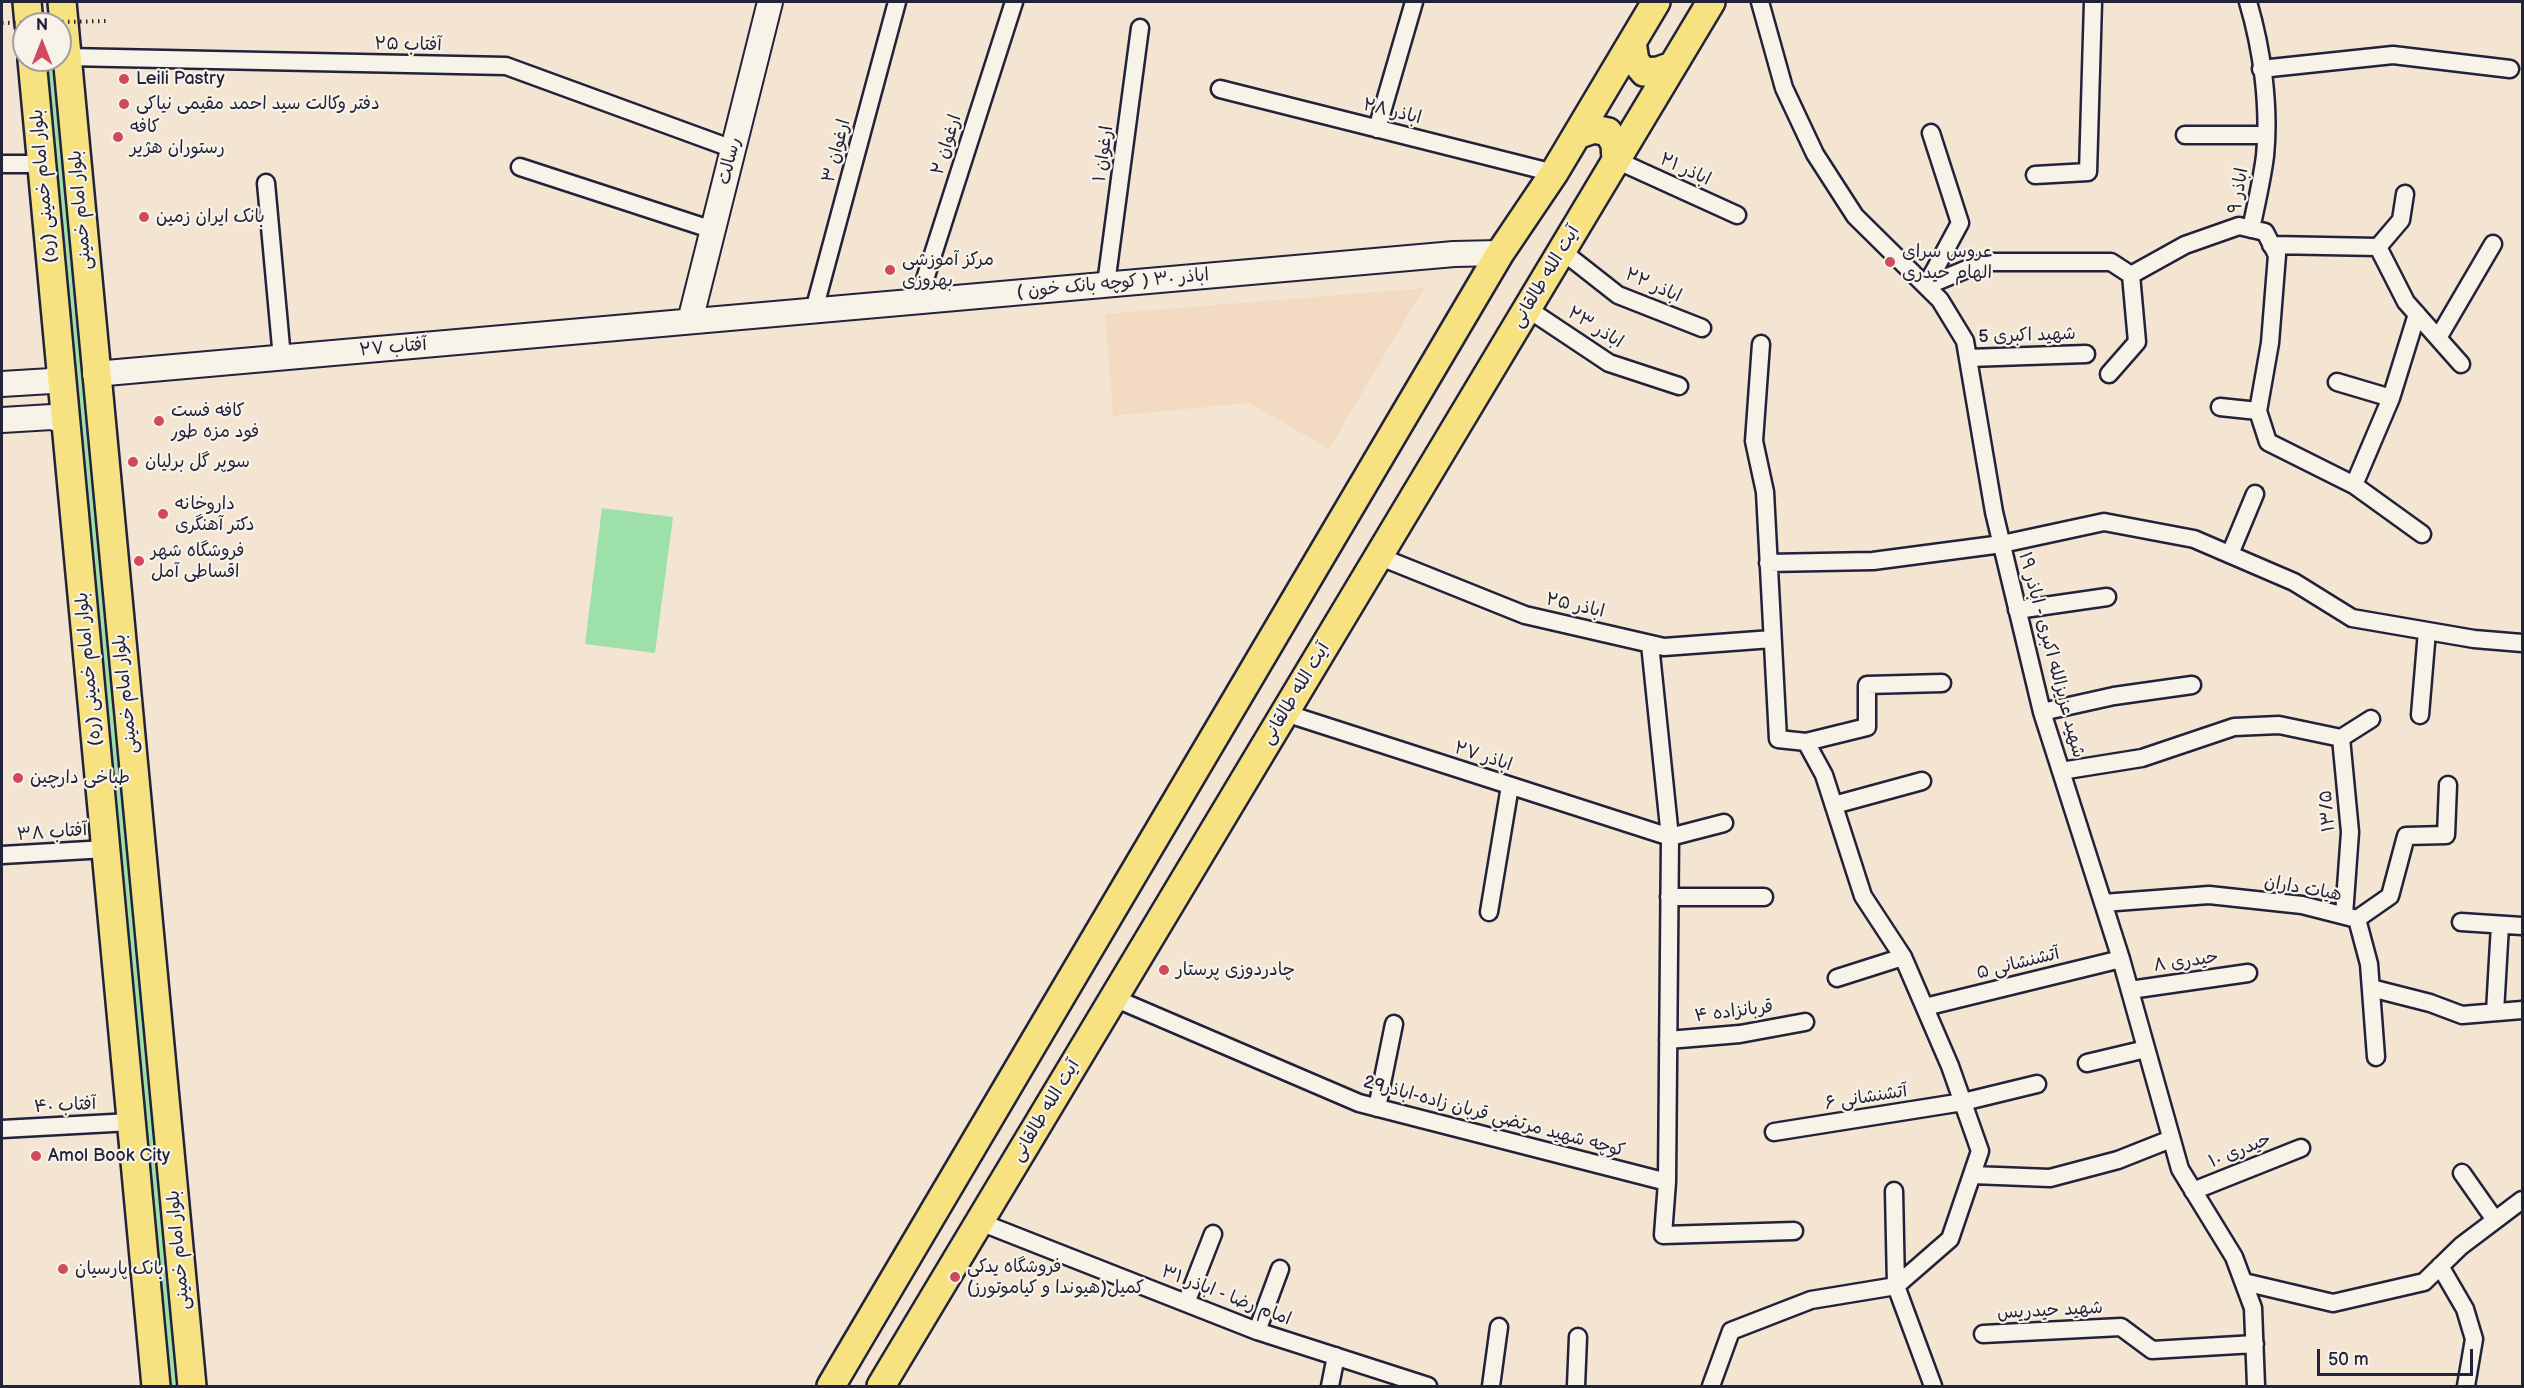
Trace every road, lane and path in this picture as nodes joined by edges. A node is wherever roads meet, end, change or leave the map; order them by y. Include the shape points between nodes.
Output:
1 (770, 2) edge
2 (897, 2) edge
3 (1014, 2) edge
4 (1414, 2) edge
5 (1656, 2) edge
6 (1711, 2) edge
7 (1760, 2) edge
8 (2093, 2) edge
9 (2248, 2) edge
10 (109, 21) dead end
11 (2, 23) edge
12 (1140, 28) dead end
13 (1632, 42) junction
14 (72, 57) edge
15 (1672, 66) junction
16 (2261, 69) junction
17 (2510, 69) dead end
18 (34, 72) edge
19 (68, 72) edge
20 (1220, 89) dead end
21 (1377, 129) junction
22 (1931, 133) dead end
23 (1577, 135) junction
24 (2185, 135) dead end
25 (2265, 135) junction
26 (733, 150) junction
27 (1616, 160) junction
28 (2, 164) edge
29 (42, 164) junction
30 (520, 167) dead end
31 (1554, 173) junction
32 (2035, 175) dead end
33 (266, 183) dead end
34 (2405, 194) dead end
35 (1737, 215) dead end
36 (2252, 229) junction
37 (713, 230) junction
38 (2493, 243) dead end
39 (2271, 244) junction
40 (2378, 247) junction
41 (1562, 252) junction
42 (1500, 253) junction
43 (2131, 275) junction
44 (1106, 284) junction
45 (1926, 286) junction
46 (918, 301) junction
47 (1528, 309) junction
48 (814, 310) junction
49 (2416, 314) junction
50 (690, 321) junction
51 (1702, 328) dead end
52 (2438, 338) junction
53 (1761, 344) dead end
54 (2086, 354) dead end
55 (282, 358) junction
56 (1968, 358) junction
57 (2461, 364) dead end
58 (62, 372) junction
59 (95, 374) junction
60 (2109, 374) dead end
61 (2337, 382) dead end
62 (2, 384) edge
63 (1679, 386) dead end
64 (2391, 398) junction
65 (2220, 406) dead end
66 (2258, 411) junction
67 (2, 420) edge
68 (67, 422) junction
69 (2354, 485) junction
70 (2255, 494) dead end
71 (2422, 534) dead end
72 (2002, 544) junction
73 (2230, 554) junction
74 (1378, 556) junction
75 (1768, 563) junction
76 (2107, 597) dead end
77 (2018, 610) junction
78 (2427, 631) junction
79 (1772, 639) junction
80 (2523, 643) edge
81 (1650, 644) junction
82 (1942, 683) dead end
83 (2192, 685) dead end
84 (1285, 712) junction
85 (2042, 712) junction
86 (2420, 715) dead end
87 (2371, 719) dead end
88 (2341, 738) junction
89 (1806, 742) junction
90 (2061, 771) junction
91 (1922, 781) dead end
92 (2448, 785) dead end
93 (1510, 786) junction
94 (1834, 805) junction
95 (1724, 823) dead end
96 (1670, 837) junction
97 (106, 849) junction
98 (2, 855) edge
99 (1669, 897) junction
100 (1764, 897) dead end
101 (2103, 903) junction
102 (1489, 912) dead end
103 (2350, 917) junction
104 (2461, 922) dead end
105 (2499, 925) junction
106 (2523, 926) edge
107 (1903, 957) junction
108 (2121, 959) junction
109 (2248, 973) dead end
110 (1837, 978) dead end
111 (2371, 988) junction
112 (2130, 990) junction
113 (155, 995) junction
114 (120, 998) junction
115 (1114, 998) junction
116 (1925, 1007) junction
117 (2523, 1010) edge
118 (2495, 1012) junction
119 (1805, 1022) dead end
120 (1394, 1024) dead end
121 (1668, 1040) junction
122 (2146, 1049) junction
123 (2376, 1057) dead end
124 (2087, 1063) dead end
125 (2037, 1084) dead end
126 (1963, 1102) junction
127 (1377, 1108) junction
128 (131, 1122) junction
129 (2, 1129) edge
130 (1774, 1132) dead end
131 (2171, 1139) junction
132 (2301, 1148) dead end
133 (2462, 1173) dead end
134 (1972, 1175) junction
135 (1667, 1182) junction
136 (1894, 1191) dead end
137 (2193, 1191) junction
138 (2523, 1200) edge
139 (2495, 1220) junction
140 (980, 1221) junction
141 (1794, 1231) dead end
142 (1213, 1234) dead end
143 (2440, 1266) junction
144 (1280, 1269) dead end
145 (2244, 1282) junction
146 (1896, 1286) junction
147 (1186, 1303) junction
148 (1499, 1327) dead end
149 (1257, 1331) junction
150 (1983, 1334) dead end
151 (1578, 1337) dead end
152 (2255, 1344) junction
153 (1336, 1356) junction
154 (1420, 1385) edge
155 (156, 1386) edge
156 (192, 1386) edge
157 (831, 1386) edge
158 (884, 1386) edge
159 (1330, 1386) edge
160 (1491, 1386) edge
161 (1576, 1386) edge
162 (1711, 1386) edge
163 (1933, 1386) edge
164 (2256, 1386) edge
165 (2466, 1386) edge

1 - 26 main road, رسالت
2 - 48 street, ارغوان ۳
3 - 46 street, ارغوان ۲
4 - 21 street
5 - 13 main road
6 - 15 main road, آیت الله طالقانی
7 - 45 street, شهید عزیزالله اکبری - اباذر ۱۹ via 1784,88 1815,154 1855,216
8 - 32 street via 2088,172
9 - 16 street, اباذر ۹ via 2259,39
10 - 11 path, bridge
12 - 44 street, ارغوان ۱
13 - 15 main road via 1635,61 1644,72
13 - 23 main road
14 - 26 street, آفتاب ۲۵ via 506,66
15 - 27 main road, آیت الله طالقانی
16 - 17 street via 2393,55
16 - 25 street, اباذر ۹
18 - 29 main road, بلوار امام خمینی (ره)
19 - 59 main road, بلوار امام خمینی
20 - 21 street, اباذر ۲۸
21 - 31 street, اباذر ۲۸
22 - 45 street via 1960,223
23 - 27 main road via 1594,129 1608,132 1615,144
23 - 31 main road
24 - 25 street
25 - 36 street, اباذر ۹
26 - 37 main road, رسالت
27 - 35 street, اباذر ۲۱
27 - 41 main road, آیت الله طالقانی
28 - 29 street
29 - 58 main road, بلوار امام خمینی (ره)
30 - 37 street
31 - 42 main road
33 - 55 street
34 - 40 street via 2401,220
36 - 39 street, اباذر ۹ via 2265,232
36 - 43 street via 2239,226 2185,244
37 - 50 main road, رسالت
38 - 52 street
39 - 40 street
39 - 66 street via 2277,255 2270,343
40 - 49 street
41 - 47 main road, آیت الله طالقانی
41 - 51 street, اباذر ۲۲ via 1618,294
42 - 44 main road, اباذر ۳۰ ( کوچه بانک خون )
42 - 157 main road
43 - 45 street via 2111,262 1984,262
43 - 60 street via 2137,342
44 - 46 main road, اباذر ۳۰ ( کوچه بانک خون )
45 - 56 street, شهید عزیزالله اکبری - اباذر ۱۹ via 1940,300 1965,341
46 - 48 main road, اباذر ۳۰ ( کوچه بانک خون )
47 - 63 street, اباذر ۲۳ via 1609,363
47 - 74 main road, آیت الله طالقانی
48 - 50 main road, اباذر ۳۰ ( کوچه بانک خون )
49 - 52 street
49 - 64 street
50 - 55 main road, آفتاب ۲۷
52 - 57 street
53 - 75 street via 1754,441 1765,492
54 - 56 street, شهید اکبری 5
55 - 59 main road, آفتاب ۲۷
56 - 72 street, شهید عزیزالله اکبری - اباذر ۱۹
58 - 62 main road via 51,381
58 - 68 main road, بلوار امام خمینی (ره)
59 - 113 main road, بلوار امام خمینی
61 - 64 street
64 - 69 street
65 - 66 street
66 - 69 street via 2268,442
67 - 68 main road via 52,417
68 - 97 main road, بلوار امام خمینی (ره)
69 - 71 street
70 - 73 street
72 - 73 street via 2103,522 2194,539
72 - 75 street via 1873,561
72 - 77 street, شهید عزیزالله اکبری - اباذر ۱۹
73 - 78 street via 2294,582 2352,618
74 - 81 street, اباذر ۲۵ via 1525,615
74 - 84 main road, آیت الله طالقانی
75 - 79 street
76 - 77 street
77 - 85 street, شهید عزیزالله اکبری - اباذر ۱۹
78 - 80 street
78 - 86 street
79 - 81 street, اباذر ۲۵ via 1664,647
79 - 89 street via 1778,739
81 - 96 street
82 - 89 street via 1867,685 1867,727
83 - 85 street
84 - 93 street, اباذر ۲۷
84 - 115 main road, آیت الله طالقانی
85 - 90 street, شهید عزیزالله اکبری - اباذر ۱۹
87 - 88 street
88 - 90 street via 2279,725 2234,728 2142,758
88 - 103 street, ۱۳/۵ via 2350,832
89 - 94 street via 1824,775
90 - 101 street, شهید عزیزالله اکبری - اباذر ۱۹
91 - 94 street
92 - 103 street via 2446,835 2406,836 2390,896
93 - 96 street, اباذر ۲۷
93 - 102 street
94 - 107 street via 1863,896
95 - 96 street
96 - 99 street
97 - 98 street, آفتاب ۳۸
97 - 114 main road, بلوار امام خمینی (ره)
99 - 100 street
99 - 121 street
101 - 103 street, هیات داران via 2209,895 2302,905
101 - 108 street, شهید عزیزالله اکبری - اباذر ۱۹
103 - 111 street, هیات داران via 2370,964
104 - 105 street
105 - 106 street
105 - 118 street
107 - 110 street
107 - 116 street
108 - 112 street, شهید عزیزالله اکبری - اباذر ۱۹
108 - 116 street, آتشنشانی ۵
109 - 112 street, حیدری ۸
111 - 118 street via 2430,1003 2462,1016
111 - 123 street, هیات داران
112 - 122 street, شهید عزیزالله اکبری - اباذر ۱۹
113 - 114 main road
113 - 156 main road, بلوار امام خمینی
114 - 128 main road, بلوار امام خمینی (ره)
115 - 127 street, كوچه شهيد مرتضي قربان زاده-اباذر29
115 - 140 main road, آیت الله طالقانی
116 - 126 street
117 - 118 street
119 - 121 street, قربانزاده ۴ via 1740,1034
120 - 127 street
121 - 135 street
122 - 124 street
122 - 131 street, شهید عزیزالله اکبری - اباذر ۱۹
125 - 126 street, آتشنشانی ۶
126 - 130 street, آتشنشانی ۶
126 - 134 street via 1980,1151
127 - 135 street, كوچه شهيد مرتضي قربان زاده-اباذر29
128 - 129 street, آفتاب ۴۰
128 - 155 main road, بلوار امام خمینی (ره)
131 - 134 street via 2118,1160 2050,1178
131 - 137 street, شهید عزیزالله اکبری - اباذر ۱۹ via 2180,1169
132 - 137 street, حیدری ۱۰
133 - 139 street
134 - 146 street via 1950,1239
135 - 141 street via 1663,1235
136 - 146 street
137 - 145 street, شهید عزیزالله اکبری - اباذر ۱۹ via 2234,1257
138 - 139 street
139 - 143 street
140 - 147 street, امام رضا - اباذر ۳۱
140 - 158 main road, آیت الله طالقانی
142 - 147 street
143 - 145 street via 2424,1282 2333,1303
143 - 165 street via 2465,1309 2474,1339
144 - 149 street
145 - 152 street, شهید عزیزالله اکبری - اباذر ۱۹ via 2253,1308
146 - 162 street via 1811,1300 1731,1331
146 - 163 street
147 - 149 street, امام رضا - اباذر ۳۱
148 - 160 street
149 - 153 street, امام رضا - اباذر ۳۱
150 - 152 street, شهید حیدریس via 2121,1327 2152,1350
151 - 161 street
152 - 164 street, شهید عزیزالله اکبری - اباذر ۱۹
153 - 154 street, امام رضا - اباذر ۳۱
153 - 159 street

